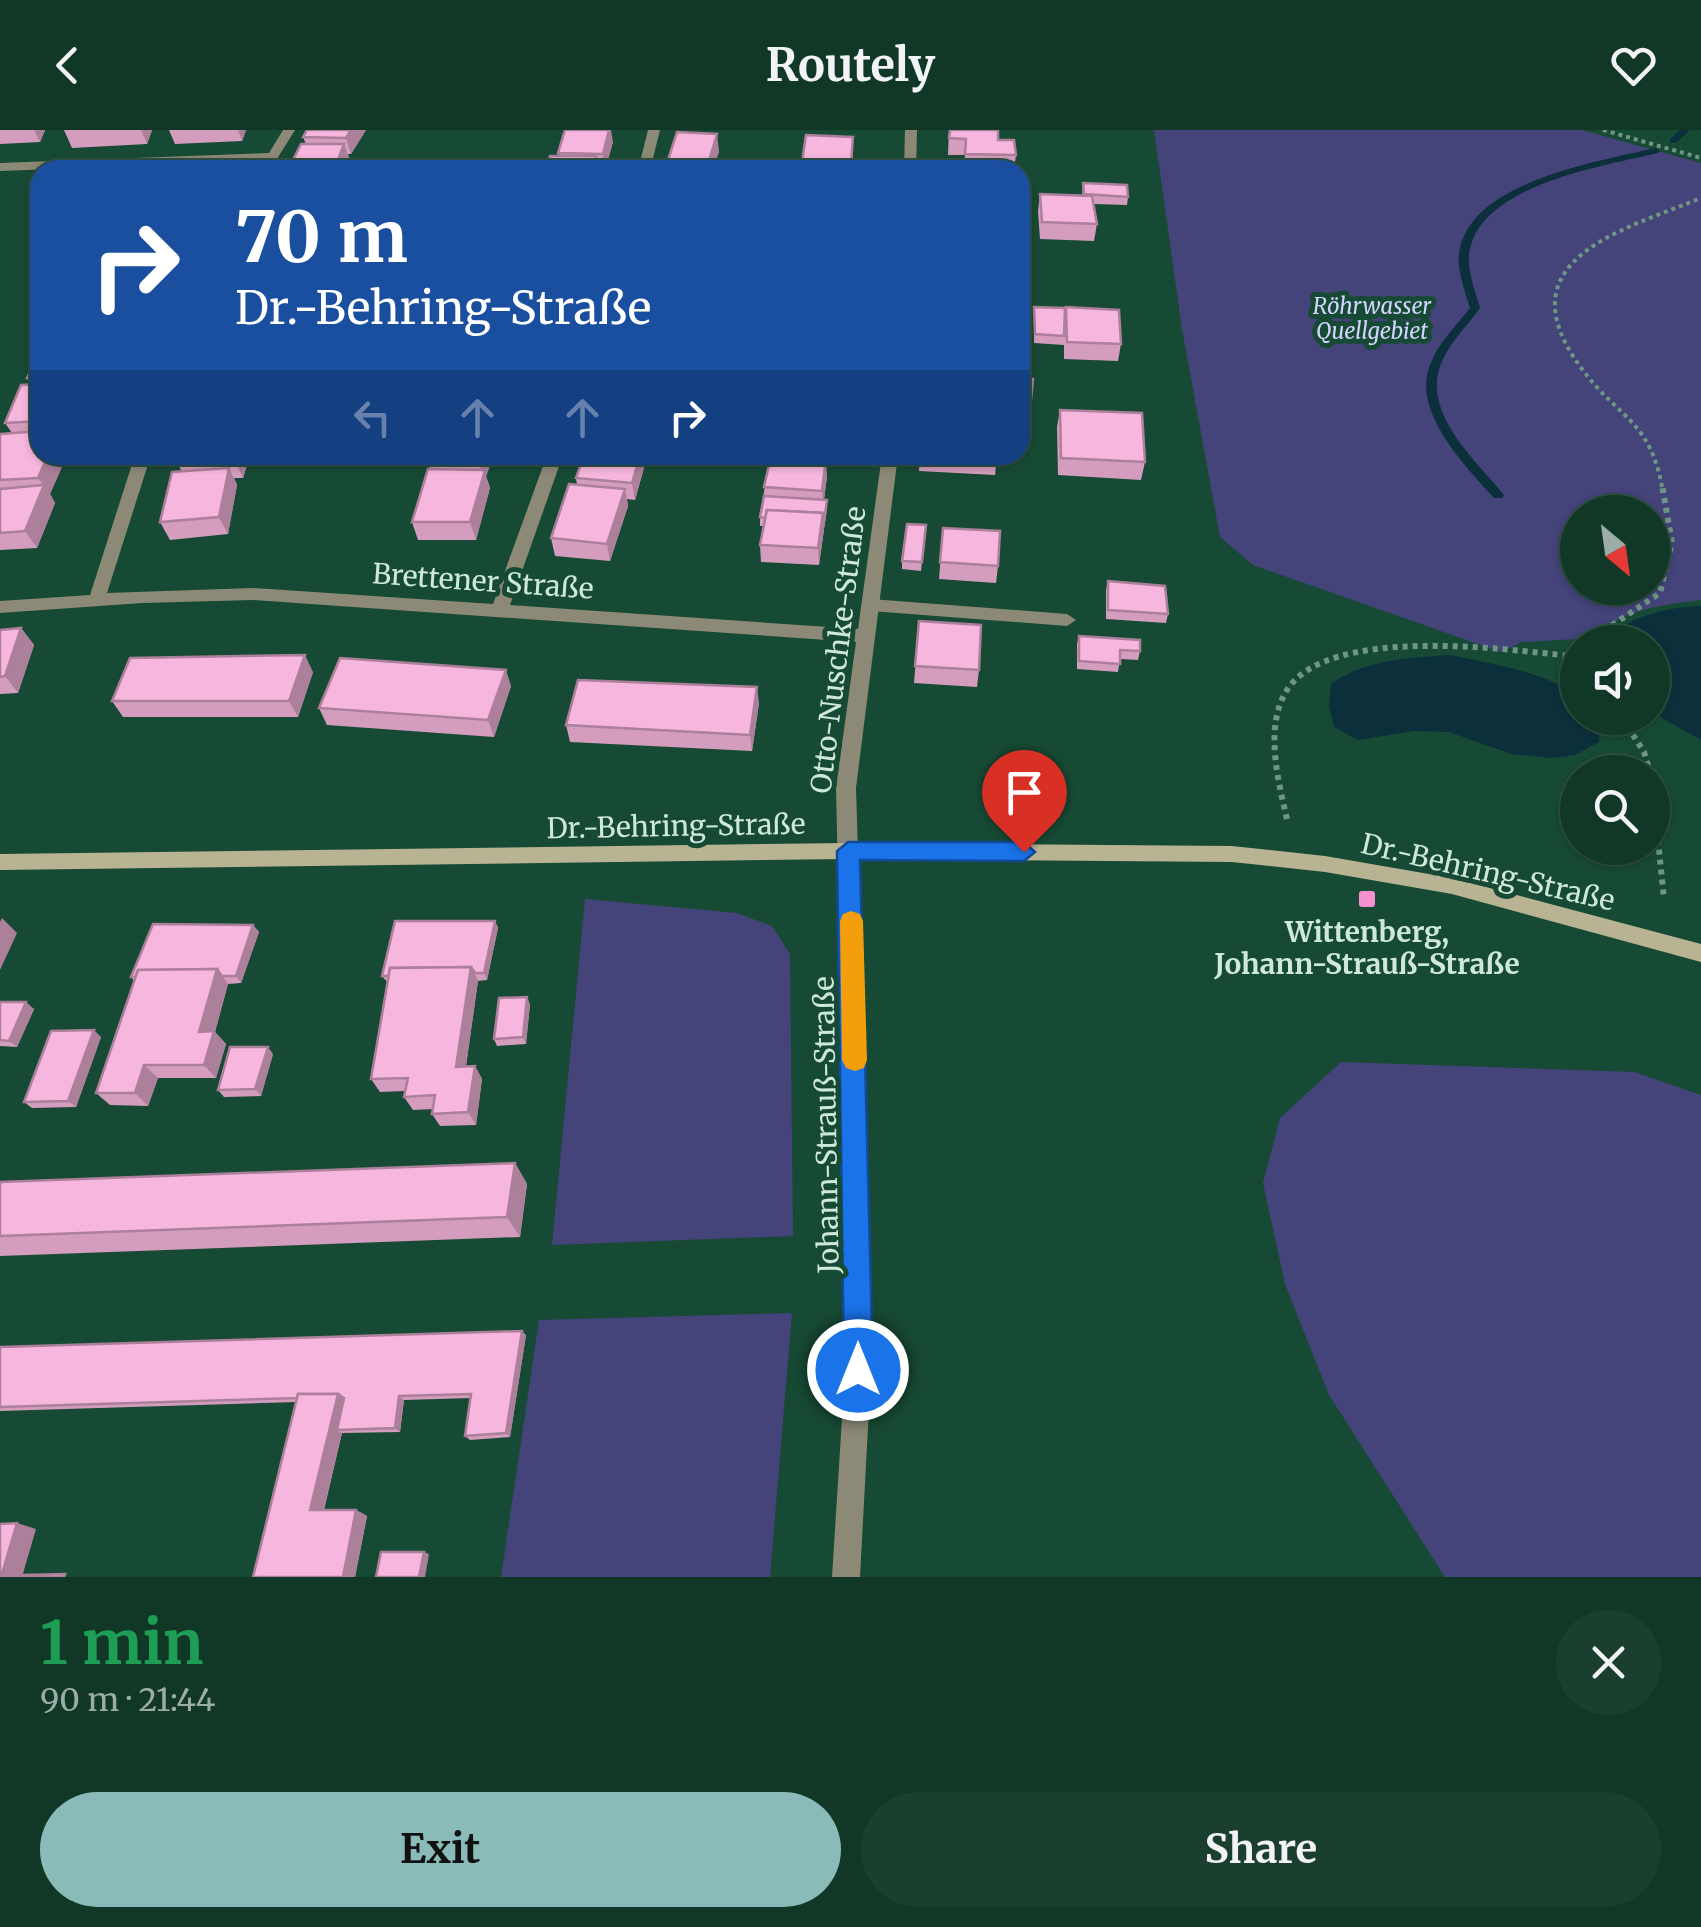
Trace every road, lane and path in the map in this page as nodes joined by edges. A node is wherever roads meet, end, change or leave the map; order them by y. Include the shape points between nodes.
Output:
1 (288, 130) edge
2 (654, 130) edge
3 (911, 130) edge
4 (1603, 130) edge
5 (1701, 158) edge
6 (271, 160) edge
7 (646, 160) edge
8 (910, 160) edge
9 (0, 167) edge
10 (30, 167) edge
11 (1701, 198) edge
12 (140, 465) edge
13 (551, 465) edge
14 (889, 465) edge
15 (97, 599) junction
16 (871, 606) junction
17 (0, 607) edge
18 (500, 610) junction
19 (1066, 620) dead end
20 (1612, 625) edge
21 (865, 636) junction
22 (1560, 655) edge
23 (1286, 819) dead end
24 (848, 851) junction
25 (0, 862) edge
26 (1661, 865) edge
27 (1664, 899) dead end
28 (1701, 953) edge
29 (846, 1577) edge

1 - 6 street
2 - 7 street
3 - 8 street
4 - 5 path
9 - 10 street
11 - 20 path via 1571,259 1558,293 1557,325 1582,370 1627,413 1656,454 1672,543 1660,593
12 - 15 street
13 - 18 street
14 - 16 street, Otto-Nuschke-Straße
15 - 17 street, Brettener Straße
15 - 18 street, Brettener Straße via 253,594
16 - 19 street
16 - 21 street, Otto-Nuschke-Straße
18 - 21 street, Brettener Straße
21 - 24 street, Otto-Nuschke-Straße via 846,788
22 - 23 path via 1433,643 1336,659 1296,679 1281,707 1274,756
24 - 25 street, Dr.-Behring-Straße
24 - 28 street, Dr.-Behring-Straße via 1181,852 1292,860 1452,886
24 - 29 street, Johann-Strauß-Straße via 858,1318
26 - 27 path

